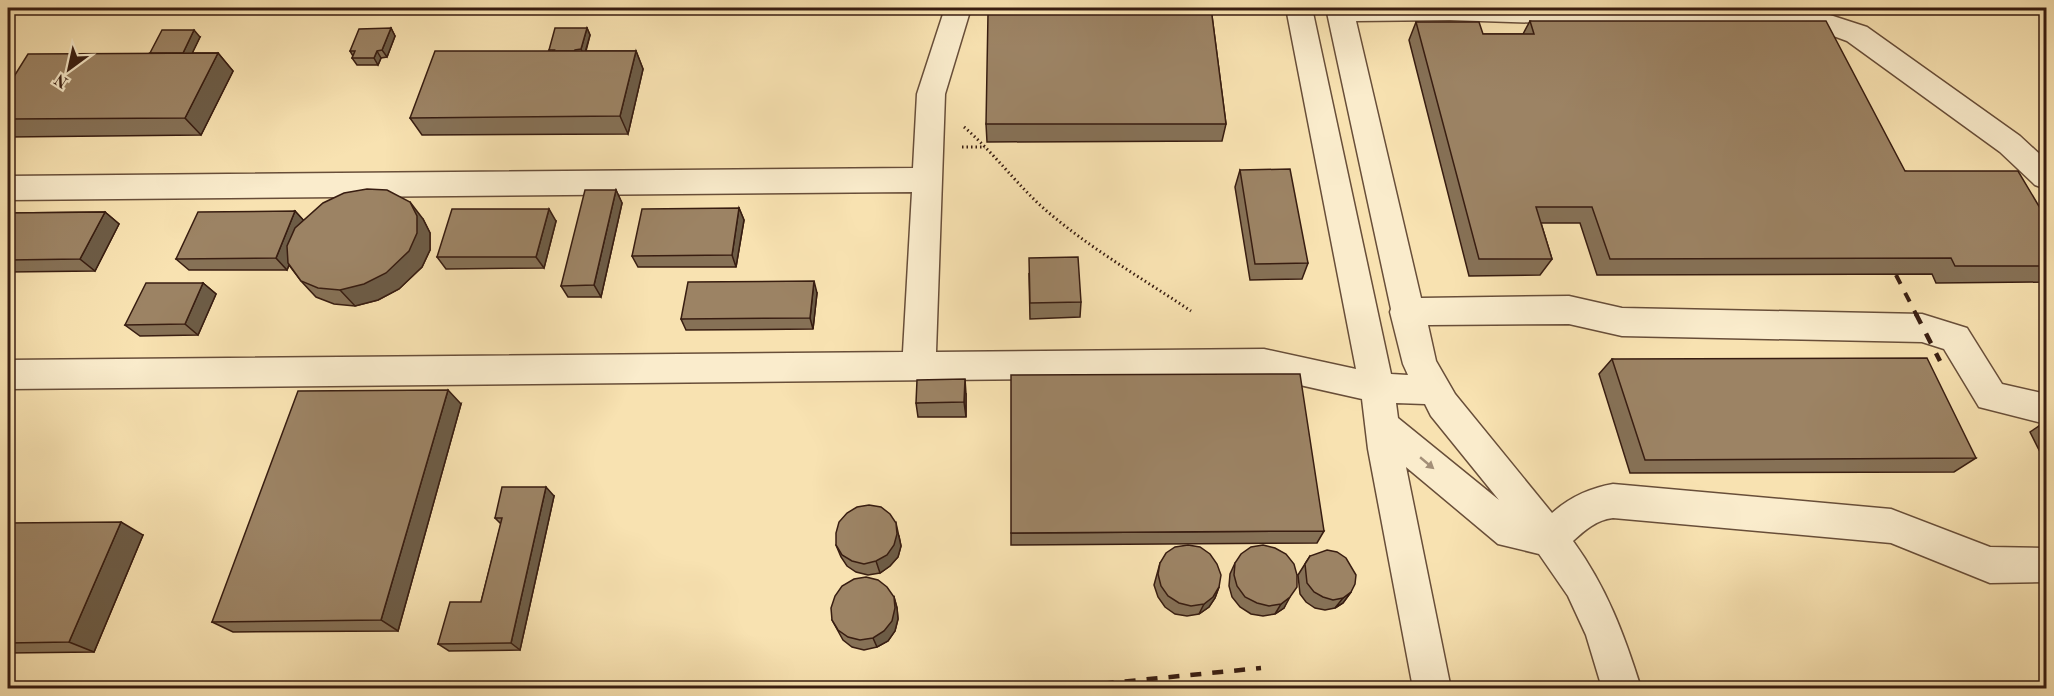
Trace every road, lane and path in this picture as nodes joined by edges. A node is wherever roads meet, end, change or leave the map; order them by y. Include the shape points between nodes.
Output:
1 (958, 8) edge
2 (1299, 8) edge
3 (1339, 10) edge
4 (960, 122) dead end
5 (958, 147) dead end
6 (986, 147) junction
7 (2046, 177) edge
8 (927, 180) junction
9 (8, 188) edge
10 (1191, 311) dead end
11 (1406, 312) junction
12 (919, 367) junction
13 (8, 375) edge
14 (1377, 387) junction
15 (1433, 389) junction
16 (2046, 409) edge
17 (1382, 426) junction
18 (1550, 539) junction
19 (2046, 565) edge
20 (1431, 684) dead end
21 (1621, 688) edge

1 - 8 lane via 931,94
2 - 14 lane
3 - 7 lane via 1830,24 1857,34 2010,144
3 - 11 lane
4 - 6 path
5 - 6 path
6 - 10 path via 1033,198 1073,233
8 - 9 lane
8 - 12 lane
11 - 15 lane via 1420,364
11 - 16 lane via 1569,310 1622,322 1922,328 1955,338 1991,396
12 - 13 lane
12 - 14 lane via 1264,363
14 - 15 lane
14 - 17 lane
15 - 18 lane
17 -> 18 lane via 1511,532
17 - 20 lane
18 - 19 lane via 1587,506 1613,501 1891,526 1990,565
18 - 21 lane via 1593,605

